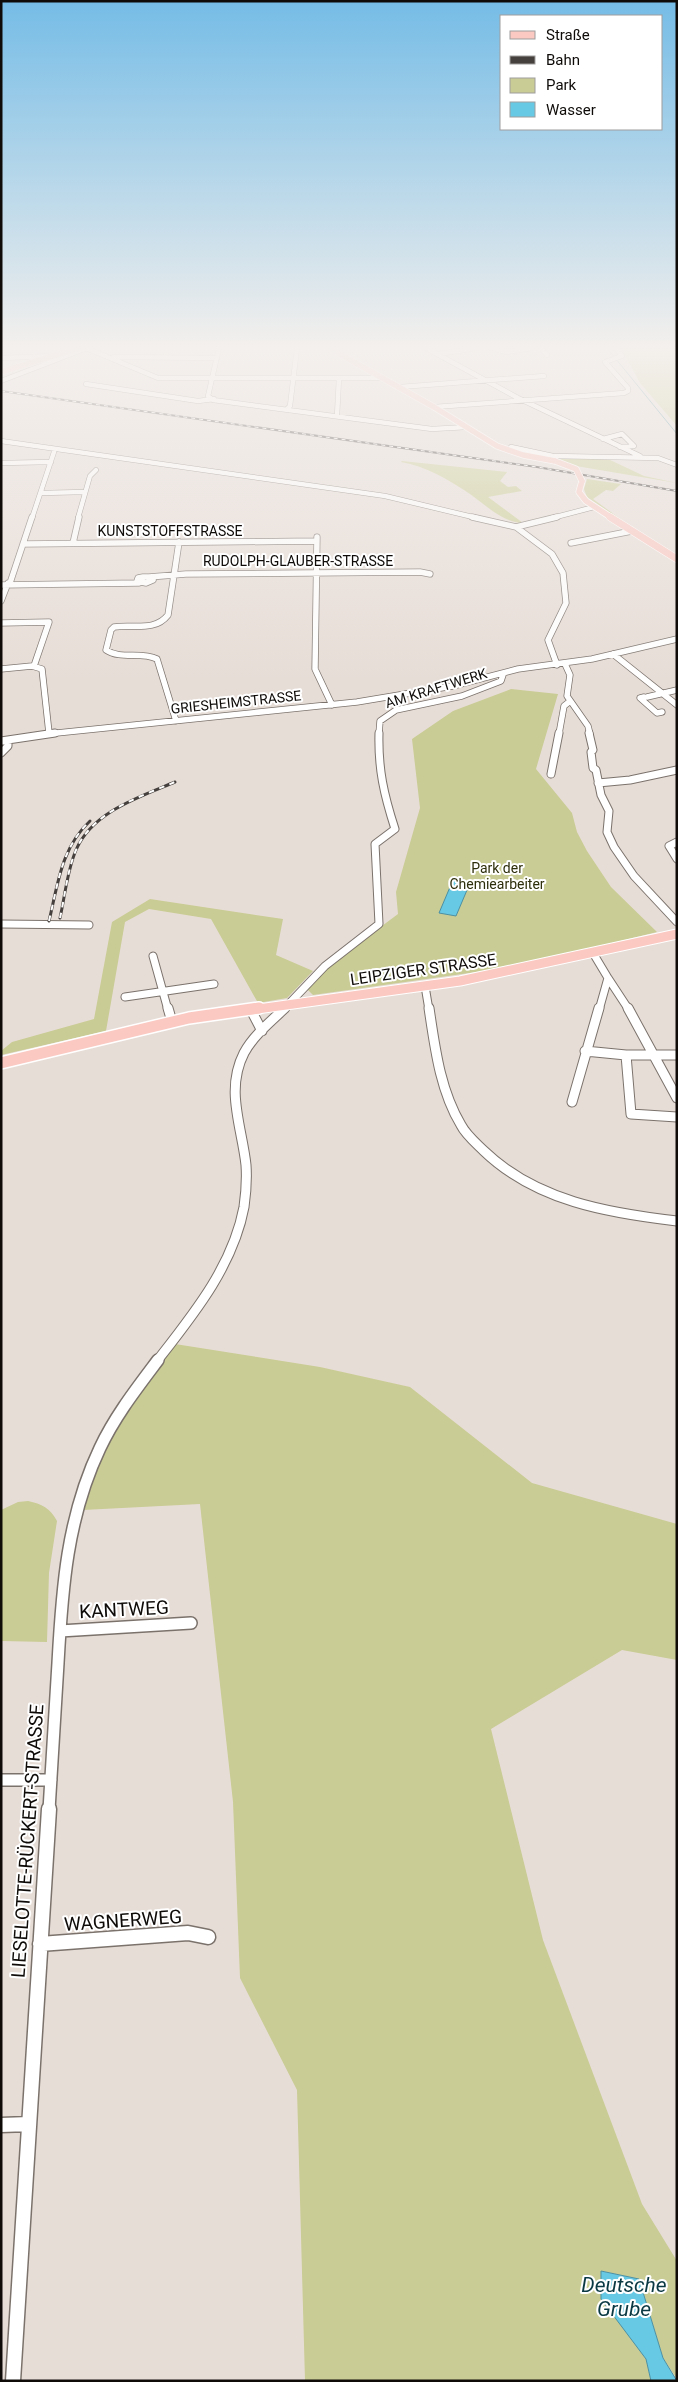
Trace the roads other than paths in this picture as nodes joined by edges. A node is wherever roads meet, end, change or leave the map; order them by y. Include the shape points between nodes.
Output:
1 (128, 459) edge
2 (544, 459) edge
3 (662, 459) edge
4 (2, 462) edge
5 (51, 462) joint
6 (677, 465) edge
7 (96, 470) dead end
8 (85, 492) junction
9 (41, 493) junction
10 (594, 507) junction
11 (516, 527) junction
12 (632, 530) junction
13 (179, 542) junction
14 (73, 543) junction
15 (571, 543) dead end
16 (23, 544) junction
17 (677, 559) edge
18 (315, 573) junction
19 (174, 574) junction
20 (430, 574) dead end
21 (5, 584) edge
22 (1, 601) edge
23 (1, 623) edge
24 (677, 639) edge
25 (613, 654) junction
26 (561, 664) junction
27 (34, 666) junction
28 (1, 669) edge
29 (502, 675) junction
30 (472, 682) joint
31 (677, 690) edge
32 (662, 693) junction
33 (645, 697) joint
34 (569, 702) junction
35 (332, 705) junction
36 (677, 707) edge
37 (176, 721) junction
38 (49, 733) junction
39 (5, 740) edge
40 (1, 753) edge
41 (677, 770) edge
42 (551, 774) dead end
43 (598, 783) junction
44 (677, 842) edge
45 (677, 858) edge
46 (677, 922) edge
47 (1, 924) edge
48 (89, 926) dead end
49 (677, 934) edge
50 (593, 953) junction
51 (153, 956) dead end
52 (608, 978) junction
53 (214, 984) dead end
54 (425, 986) junction
55 (164, 991) junction
56 (302, 991) junction
57 (124, 997) dead end
58 (312, 1002) junction
59 (288, 1005) junction
60 (251, 1010) junction
61 (172, 1022) junction
62 (262, 1031) junction
63 (585, 1051) junction
64 (626, 1055) junction
65 (677, 1055) edge
66 (654, 1056) junction
67 (1, 1063) edge
68 (677, 1098) edge
69 (572, 1102) dead end
70 (677, 1117) edge
71 (677, 1221) edge
72 (191, 1623) dead end
73 (60, 1631) junction
74 (1, 1780) edge
75 (51, 1780) junction
76 (208, 1937) dead end
77 (40, 1944) junction
78 (29, 2124) junction
79 (1, 2125) edge
80 (13, 2381) edge

1 - 11 street via 385,496
2 - 10 main road, bridge via 578,470 582,476 581,496
3 - 6 street
4 - 5 street
5 - 9 street
7 - 8 street via 90,476
8 - 9 street
8 - 14 street
9 - 16 street
10 - 11 street
10 - 12 main road
11 - 26 street via 552,554 563,573 566,603 548,640
12 - 15 street
12 - 17 main road
13 - 14 street, KUNSTSTOFFSTRASSE
13 - 18 street, KUNSTSTOFFSTRASSE via 317,539
13 - 19 street
14 - 16 street, KUNSTSTOFFSTRASSE
16 - 21 street
18 - 19 street, RUDOLPH-GLAUBER-STRASSE
18 - 20 street, RUDOLPH-GLAUBER-STRASSE
18 - 35 street via 315,669
19 - 21 street, RUDOLPH-GLAUBER-STRASSE via 151,578 148,583
19 - 37 street via 165,620 155,626 112,628 106,650 115,655 149,655 157,659
21 - 22 street
23 - 27 street via 48,622
24 - 25 street
25 - 26 street, AM KRAFTWERK
25 - 32 street
26 - 29 street, AM KRAFTWERK
26 - 34 street via 570,675 566,692
27 - 28 street
27 - 38 street via 42,670
29 - 30 street
29 - 56 street, AM KRAFTWERK via 501,682 462,696 396,710 380,721 378,760 384,795 395,829 375,844 380,920 375,928 325,966
30 - 35 street, GRIESHEIMSTRASSE
31 - 32 street
32 - 33 street
32 - 36 street
33 - 36 street via 640,698 657,713
34 - 42 street via 564,706
34 - 43 street via 588,726
35 - 37 street, GRIESHEIMSTRASSE
37 - 38 street, GRIESHEIMSTRASSE
38 - 39 street, GRIESHEIMSTRASSE
39 - 40 street via 8,746
41 - 43 street
43 - 46 street via 609,811 607,832 614,847 634,876
44 - 45 street via 669,846
47 - 48 street
49 - 50 main road, LEIPZIGER STRASSE
50 - 52 street
50 - 54 main road, LEIPZIGER STRASSE via 520,970
51 - 55 street
52 - 63 street
52 - 66 street
53 - 55 street
54 - 58 main road, LEIPZIGER STRASSE
54 - 71 street via 438,1066 459,1124 486,1154 523,1181 571,1202 628,1216
55 - 57 street
55 - 61 street
56 - 58 street
56 - 59 street, AM KRAFTWERK
58 - 59 main road, LEIPZIGER STRASSE
59 - 60 main road, LEIPZIGER STRASSE
59 - 62 street, AM KRAFTWERK
60 - 61 main road, LEIPZIGER STRASSE
60 - 62 street
61 - 67 main road, LEIPZIGER STRASSE
62 - 73 street, LIESELOTTE-RÜCKERT-STRASSE via 239,1062 233,1089 247,1183 238,1231 213,1283 122,1409 96,1454 77,1509 64,1573
63 - 64 street
63 - 69 street
64 - 66 street
64 - 70 street via 631,1114
65 - 66 street
66 - 68 street
72 - 73 street, KANTWEG
73 - 75 street, LIESELOTTE-RÜCKERT-STRASSE
74 - 75 street
75 - 77 street, LIESELOTTE-RÜCKERT-STRASSE
76 - 77 street, WAGNERWEG via 188,1933
77 - 78 street, LIESELOTTE-RÜCKERT-STRASSE
78 - 79 street
78 - 80 street, LIESELOTTE-RÜCKERT-STRASSE

